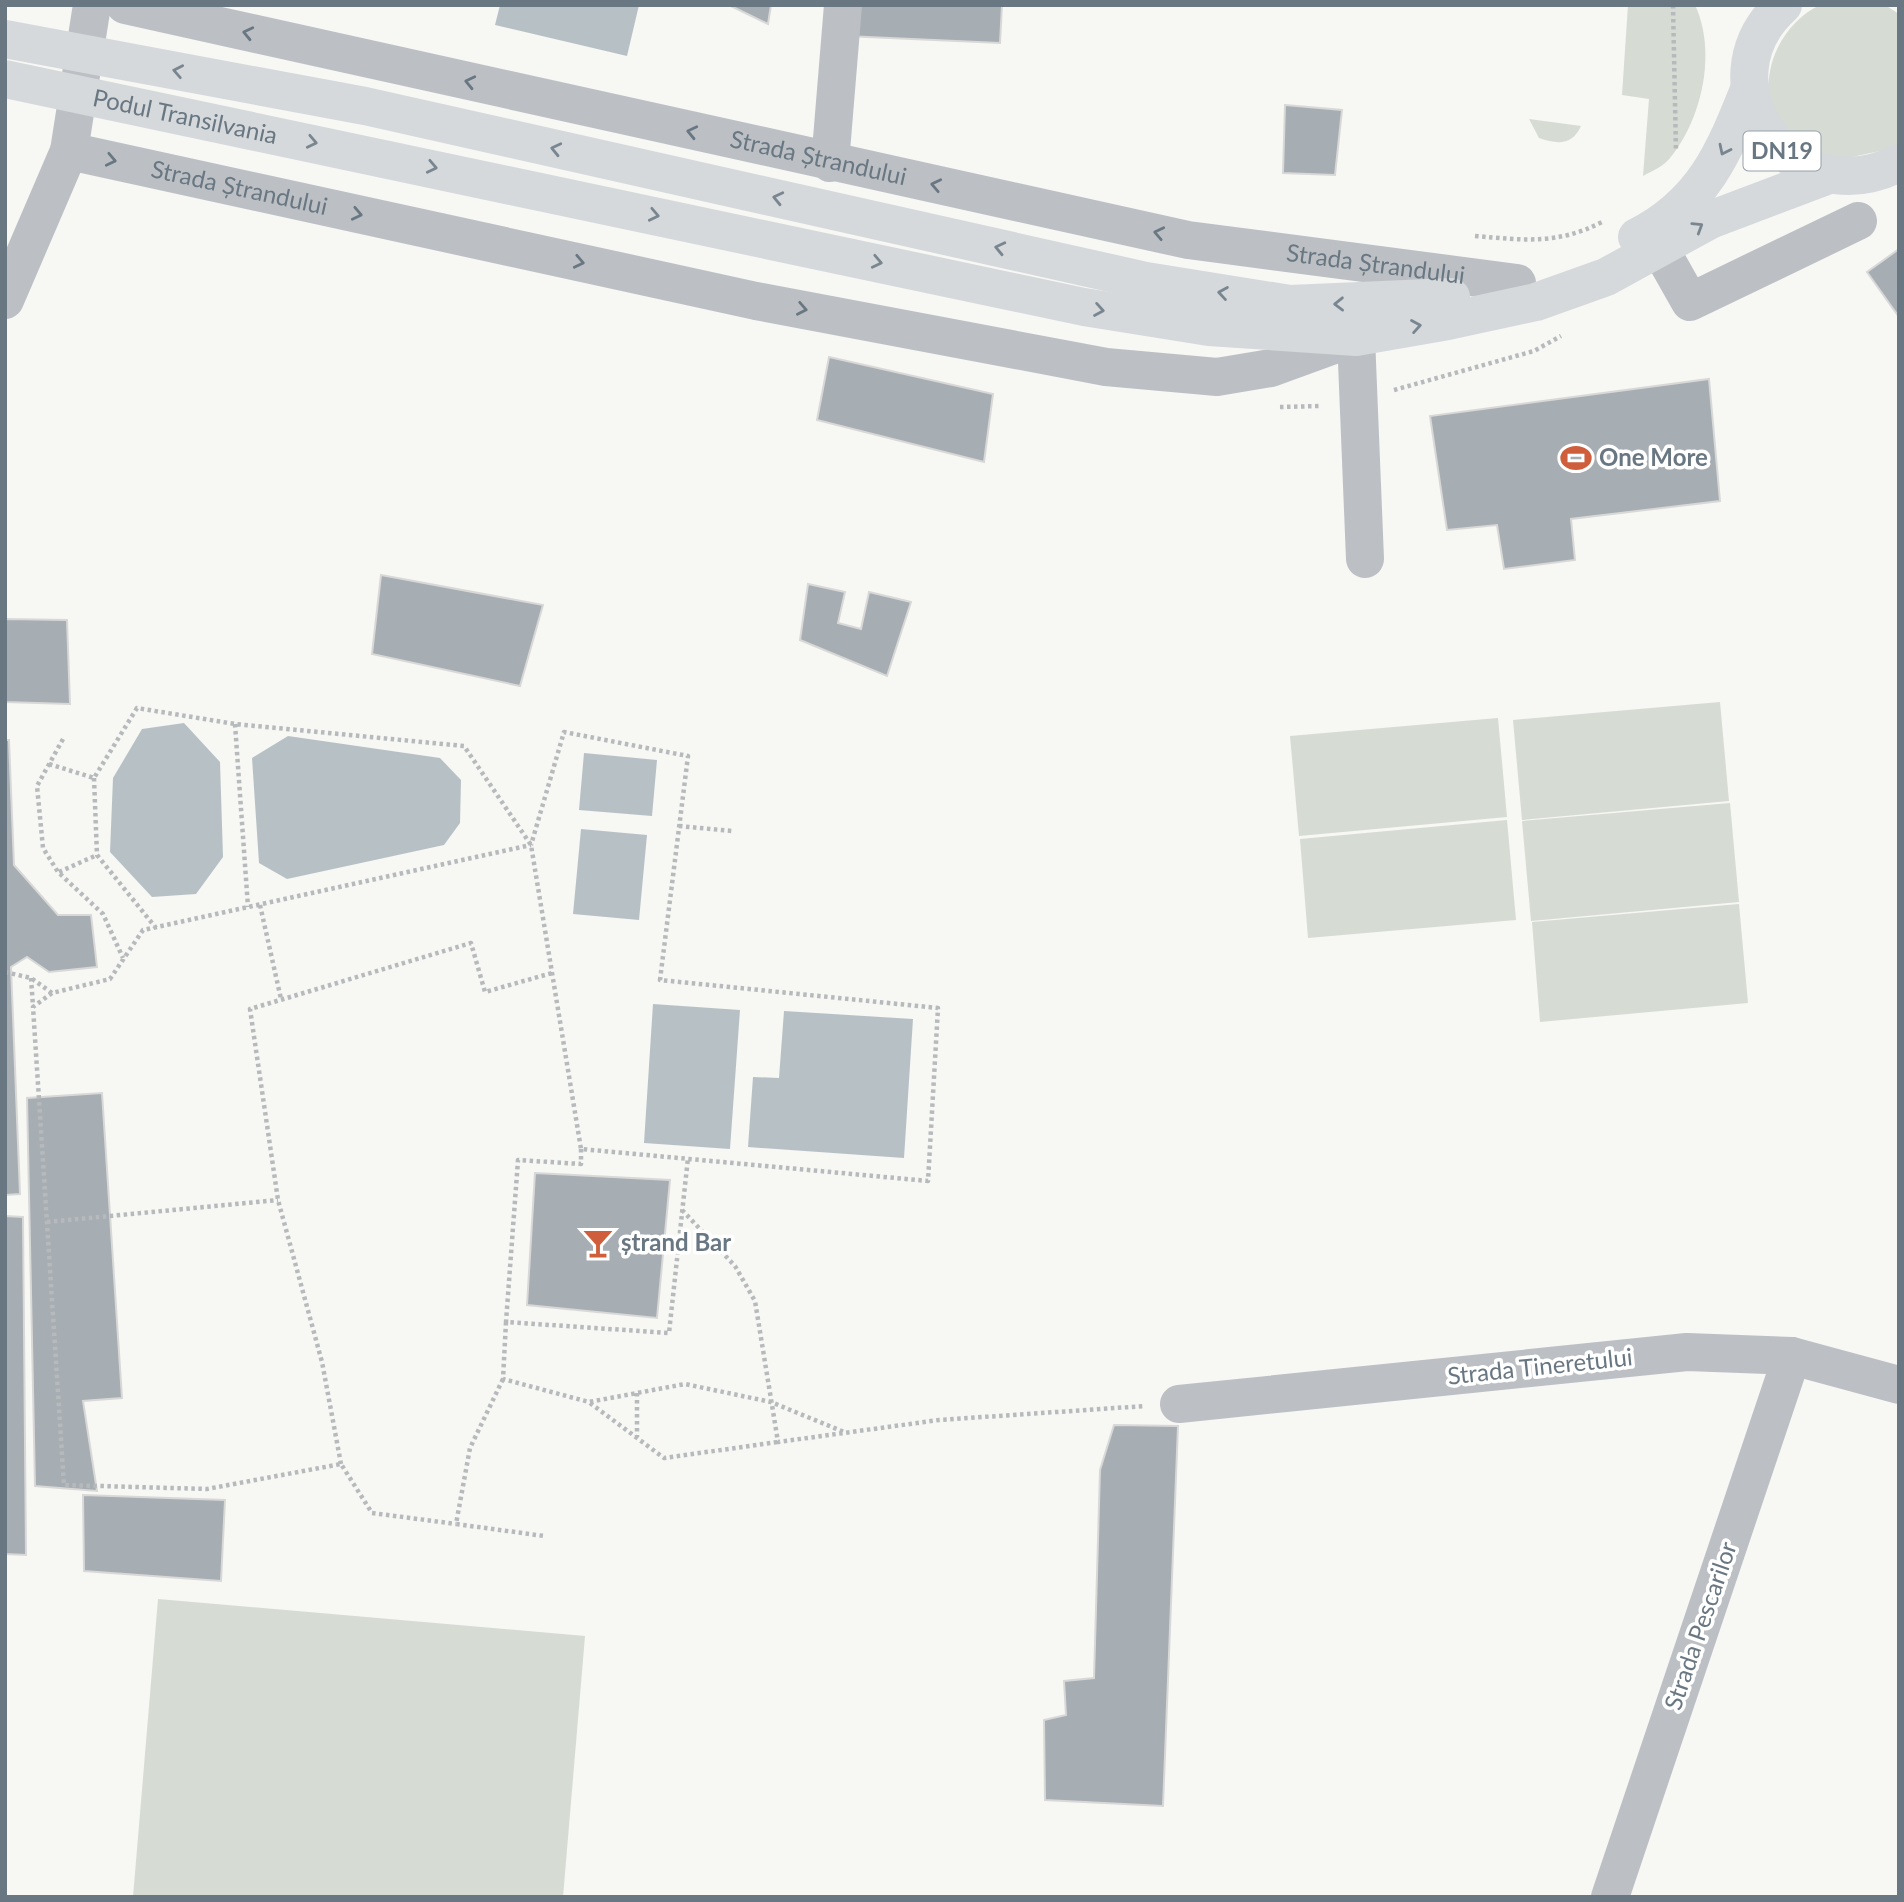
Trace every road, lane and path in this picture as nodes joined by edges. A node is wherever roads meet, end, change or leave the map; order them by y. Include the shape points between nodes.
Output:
1 (92, 5) edge
2 (125, 5) edge
3 (843, 5) edge
4 (1673, 5) edge
5 (1783, 5) edge
6 (1752, 20) edge
7 (5, 39) edge
8 (5, 79) edge
9 (1750, 87) junction
10 (69, 151) junction
11 (1676, 155) dead end
12 (830, 163) junction
13 (1899, 163) edge
14 (1829, 175) junction
15 (1606, 219) dead end
16 (1858, 221) dead end
17 (1470, 236) dead end
18 (1660, 249) junction
19 (1517, 283) junction
20 (5, 300) edge
21 (1295, 319) junction
22 (1356, 337) junction
23 (1366, 559) dead end
24 (235, 724) junction
25 (63, 738) dead end
26 (49, 764) junction
27 (94, 778) junction
28 (679, 826) junction
29 (732, 831) dead end
30 (531, 845) junction
31 (97, 855) junction
32 (58, 872) junction
33 (260, 905) junction
34 (248, 907) junction
35 (156, 928) junction
36 (124, 958) junction
37 (5, 972) edge
38 (552, 973) junction
39 (32, 978) junction
40 (52, 993) junction
41 (281, 999) junction
42 (33, 1007) junction
43 (581, 1149) junction
44 (688, 1158) junction
45 (278, 1200) junction
46 (682, 1210) junction
47 (47, 1222) junction
48 (506, 1322) junction
49 (1792, 1356) junction
50 (503, 1380) junction
51 (1899, 1385) edge
52 (637, 1393) junction
53 (589, 1402) junction
54 (771, 1402) junction
55 (1179, 1404) joint
56 (847, 1433) junction
57 (637, 1438) junction
58 (778, 1442) junction
59 (341, 1464) junction
60 (456, 1524) junction
61 (544, 1536) dead end
62 (1610, 1897) edge

1 - 10 street
12 -> 2 street, Strada Ștrandului
3 - 12 street
4 - 11 path
5 - 6 main road, DN19
6 - 9 main road, DN19
21 -> 7 main road, Podul Transilvania via 1146,281 365,106
8 -> 21 main road, Podul Transilvania via 1084,307 1209,327
9 - 14 main road, DN19 via 1755,111 1775,144 1805,167
9 -> 19 main road, Strada Ștrandului via 1723,155 1693,196 1672,214 1616,248 1565,270
10 - 20 street
10 -> 22 street, Strada Ștrandului via 743,298 1106,367 1217,377 1271,368
19 -> 12 street, Strada Ștrandului via 1188,240
13 - 14 main road, DN19 via 1855,177
18 -> 14 main road, Strada Ștrandului via 1710,220
15 - 17 path via 1576,235 1539,241
16 - 18 street via 1690,302
22 -> 18 main road, Strada Ștrandului via 1536,302 1606,277
19 -> 21 main road, Strada Ștrandului
21 - 22 main road, Strada Ștrandului
22 - 23 street
24 - 27 path via 137,708
24 - 30 path via 464,746
24 - 34 path
25 - 26 path
26 - 27 path
26 - 32 path via 37,786 43,848
27 - 31 path
28 - 29 path
28 - 30 path via 688,756 564,732
28 - 44 path via 660,980 938,1008 928,1181
30 - 33 path
30 - 38 path
31 - 32 path
31 - 35 path
32 - 36 path via 103,914
33 - 34 path
33 - 41 path
34 - 35 path
35 - 36 path via 143,930
36 - 40 path via 110,979
37 - 39 path
38 - 41 path via 485,992 471,943
38 - 43 path
39 - 40 path
39 - 42 path
40 - 42 path
41 - 45 path via 250,1009
42 - 47 path
43 - 44 path
43 - 48 path via 581,1164 518,1160
44 - 46 path
45 - 47 path
45 - 59 path via 322,1362
46 - 48 path via 669,1333
46 - 54 path via 735,1266 755,1301
47 - 59 path via 65,1485 207,1489
48 - 50 path
49 - 51 street, Strada Tineretului
49 - 55 street, Strada Tineretului via 1686,1352
49 - 62 street, Strada Pescarilor
50 - 53 path
50 - 60 path via 470,1448
52 - 53 path
52 - 54 path via 685,1384
52 - 57 path
53 - 57 path
54 - 56 path
54 - 58 path
55 - 56 path via 939,1420
56 - 58 path
57 - 58 path via 664,1458
59 - 60 path via 372,1513
60 - 61 path

